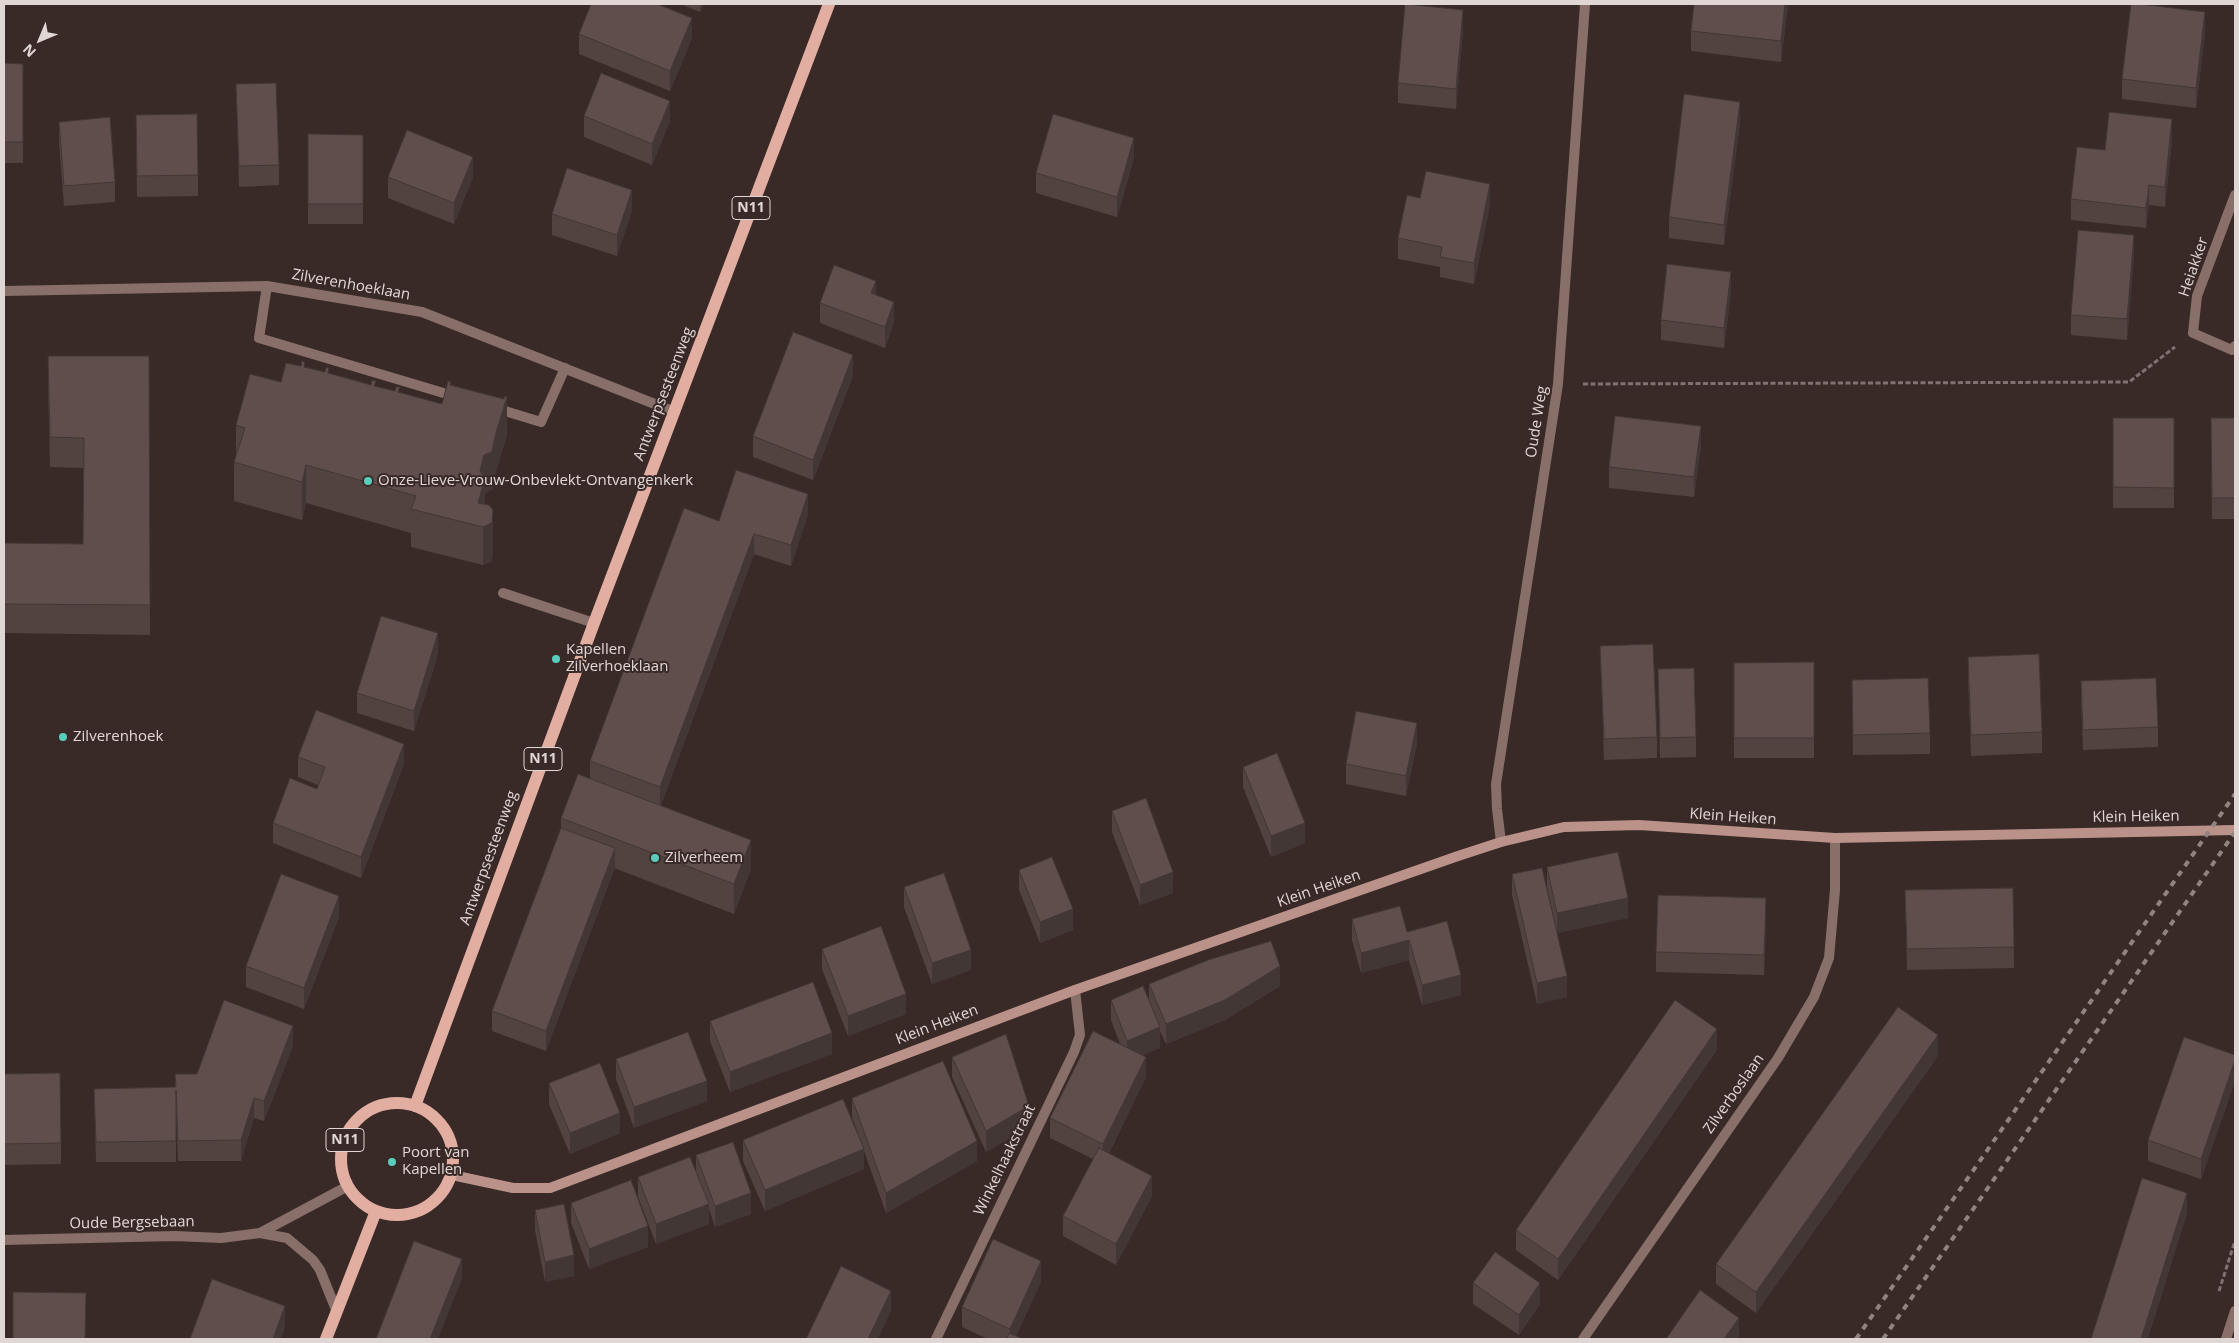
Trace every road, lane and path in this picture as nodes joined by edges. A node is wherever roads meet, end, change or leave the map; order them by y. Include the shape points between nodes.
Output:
1 (829, 4) edge
2 (1585, 4) edge
3 (2235, 195) edge
4 (267, 286) junction
5 (4, 291) edge
6 (2193, 333) junction
7 (2235, 346) edge
8 (564, 368) junction
9 (1558, 384) junction
10 (466, 400) edge
11 (485, 405) edge
12 (675, 412) junction
13 (503, 593) dead end
14 (594, 623) junction
15 (2235, 830) edge
16 (1835, 838) junction
17 (1502, 842) junction
18 (1075, 990) junction
19 (415, 1106) junction
20 (452, 1175) junction
21 (348, 1186) junction
22 (376, 1211) junction
23 (260, 1233) junction
24 (4, 1240) edge
25 (2235, 1311) edge
26 (337, 1312) junction
27 (326, 1339) edge
28 (936, 1339) edge
29 (1583, 1339) edge
30 (2226, 1339) edge

1 - 12 main road, Antwerpsesteenweg / N11
2 - 9 street, Oude Weg
3 - 6 street, Heiakker via 2197,296
4 - 5 street, Zilverenhoeklaan
4 - 8 street, Zilverenhoeklaan via 422,312
4 - 10 street via 259,338
6 - 7 street via 2232,350
6 - 9 path via 2129,382
8 - 11 street via 541,422
8 - 12 street, Zilverenhoeklaan
9 - 17 street, Oude Weg via 1496,784
12 - 14 main road, Antwerpsesteenweg / N11
13 - 14 street
14 - 19 main road, Antwerpsesteenweg / N11
15 - 16 street, Klein Heiken
16 - 17 street, Klein Heiken via 1639,825 1564,827
16 - 29 street, Zilverboslaan via 1835,890 1829,958 1814,998 1778,1058
17 - 18 street, Klein Heiken
18 - 20 street, Klein Heiken via 550,1188 513,1188
18 - 28 street, Winkelhaakstraat via 1080,1035 1074,1052
19 - 20 main road, N11 via 430,1113 443,1126 451,1141
19 - 21 main road, N11 via 382,1105 366,1112 354,1123 345,1137 341,1153 342,1170
20 - 22 main road, N11 via 430,1206 413,1214 394,1216
21 - 22 main road, N11 via 359,1201
21 - 23 street, Oude Bergsebaan
22 - 26 main road
23 - 24 street, Oude Bergsebaan via 221,1238
23 - 26 street, Oude Bergsebaan via 287,1238 313,1260
25 - 30 street
26 - 27 main road

